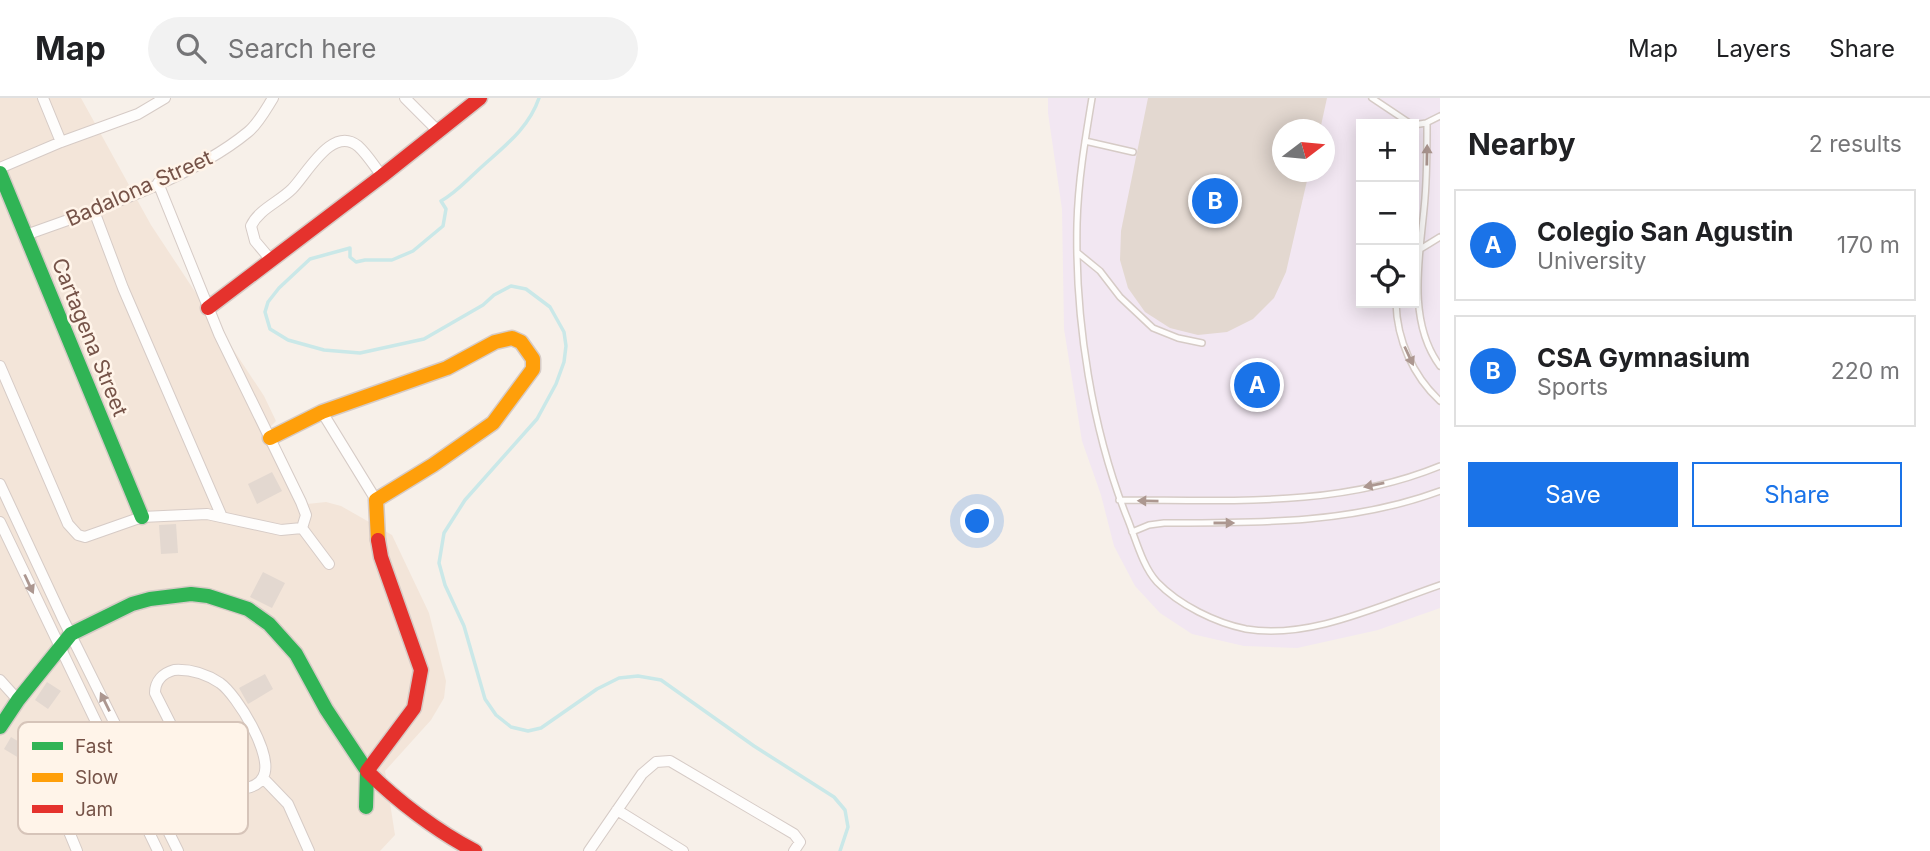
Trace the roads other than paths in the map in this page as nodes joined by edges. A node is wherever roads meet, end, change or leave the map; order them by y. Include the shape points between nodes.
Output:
1 (43, 98) edge
2 (165, 98) edge
3 (274, 98) edge
4 (405, 98) edge
5 (480, 98) edge
6 (1092, 98) edge
7 (1373, 98) edge
8 (1440, 116) edge
9 (1401, 119) edge
10 (1427, 123) junction
11 (1419, 124) edge
12 (439, 132) junction
13 (1085, 141) junction
14 (61, 142) junction
15 (1133, 152) dead end
16 (0, 171) edge
17 (382, 176) junction
18 (158, 183) junction
19 (6, 205) edge
20 (94, 211) junction
21 (26, 235) junction
22 (1440, 237) edge
23 (1422, 248) junction
24 (1419, 250) edge
25 (1078, 253) junction
26 (271, 260) junction
27 (208, 308) junction
28 (1397, 308) edge
29 (1202, 343) dead end
30 (0, 366) edge
31 (1440, 366) edge
32 (1440, 401) edge
33 (322, 412) junction
34 (270, 438) junction
35 (1440, 466) edge
36 (0, 484) edge
37 (1440, 491) edge
38 (376, 500) junction
39 (1119, 500) junction
40 (142, 517) junction
41 (222, 517) junction
42 (0, 522) edge
43 (302, 528) junction
44 (1132, 532) junction
45 (329, 564) dead end
46 (1440, 585) edge
47 (71, 634) junction
48 (60, 647) junction
49 (0, 680) edge
50 (18, 700) junction
51 (96, 722) edge
52 (114, 722) edge
53 (168, 722) edge
54 (0, 727) edge
55 (367, 771) junction
56 (263, 778) junction
57 (248, 787) edge
58 (366, 807) dead end
59 (617, 810) junction
60 (70, 834) edge
61 (150, 834) edge
62 (170, 834) edge
63 (77, 851) edge
64 (158, 851) edge
65 (178, 851) edge
66 (309, 851) edge
67 (475, 851) edge
68 (589, 851) edge
69 (683, 851) edge
70 (794, 851) edge

1 - 14 street
2 - 14 street via 138,114
3 - 18 street, Badalona Street via 251,130 215,156
4 - 12 street
5 - 12 street
6 - 13 lane
7 - 9 lane
8 - 10 lane
10 - 11 lane
23 -> 10 lane
12 - 17 street
13 - 15 lane
13 - 25 lane
14 - 16 street
16 - 19 street, Cartagena Street
17 - 26 street
17 - 26 street via 356,145 342,141 327,146 291,190 251,226 255,241
18 - 20 street, Badalona Street
18 - 27 street
19 - 21 street, Cartagena Street
20 - 21 street, Badalona Street
20 - 41 street
21 - 40 street, Cartagena Street
22 - 23 lane
23 - 24 lane
23 - 31 lane via 1420,313 1423,331
25 - 29 lane via 1153,328
25 - 39 lane via 1089,379
26 - 27 street
27 - 34 street
28 -> 32 lane via 1408,357
30 - 40 street via 68,524 78,535 85,537
33 - 34 street
33 - 38 street
33 - 38 street via 447,368 495,342 512,338 529,350 533,369 493,423
34 - 43 street via 306,515
35 -> 39 lane via 1381,484 1306,498
36 - 47 street
44 -> 37 lane via 1164,523 1281,523 1334,517
38 - 55 street via 381,557 421,670 414,708
39 - 44 lane
40 - 41 street
41 - 43 street via 281,530
42 -> 48 street
43 - 45 street
44 - 46 lane via 1156,581 1169,593 1218,621 1249,629 1300,630
47 - 48 street
52 -> 47 street
47 - 55 street via 132,604 166,595 208,596 248,609 296,654
48 - 50 street
48 - 51 street
49 - 50 street
50 - 54 street
53 - 56 street via 156,698 163,676 186,670 219,682 240,704 265,757
55 - 58 street
55 - 67 street via 454,840
56 - 57 street
56 - 66 street via 288,804
59 - 68 street
59 - 69 street
59 - 70 street via 642,774 656,762 670,761 794,834 800,842
60 - 63 street
61 - 64 street
65 -> 62 street

